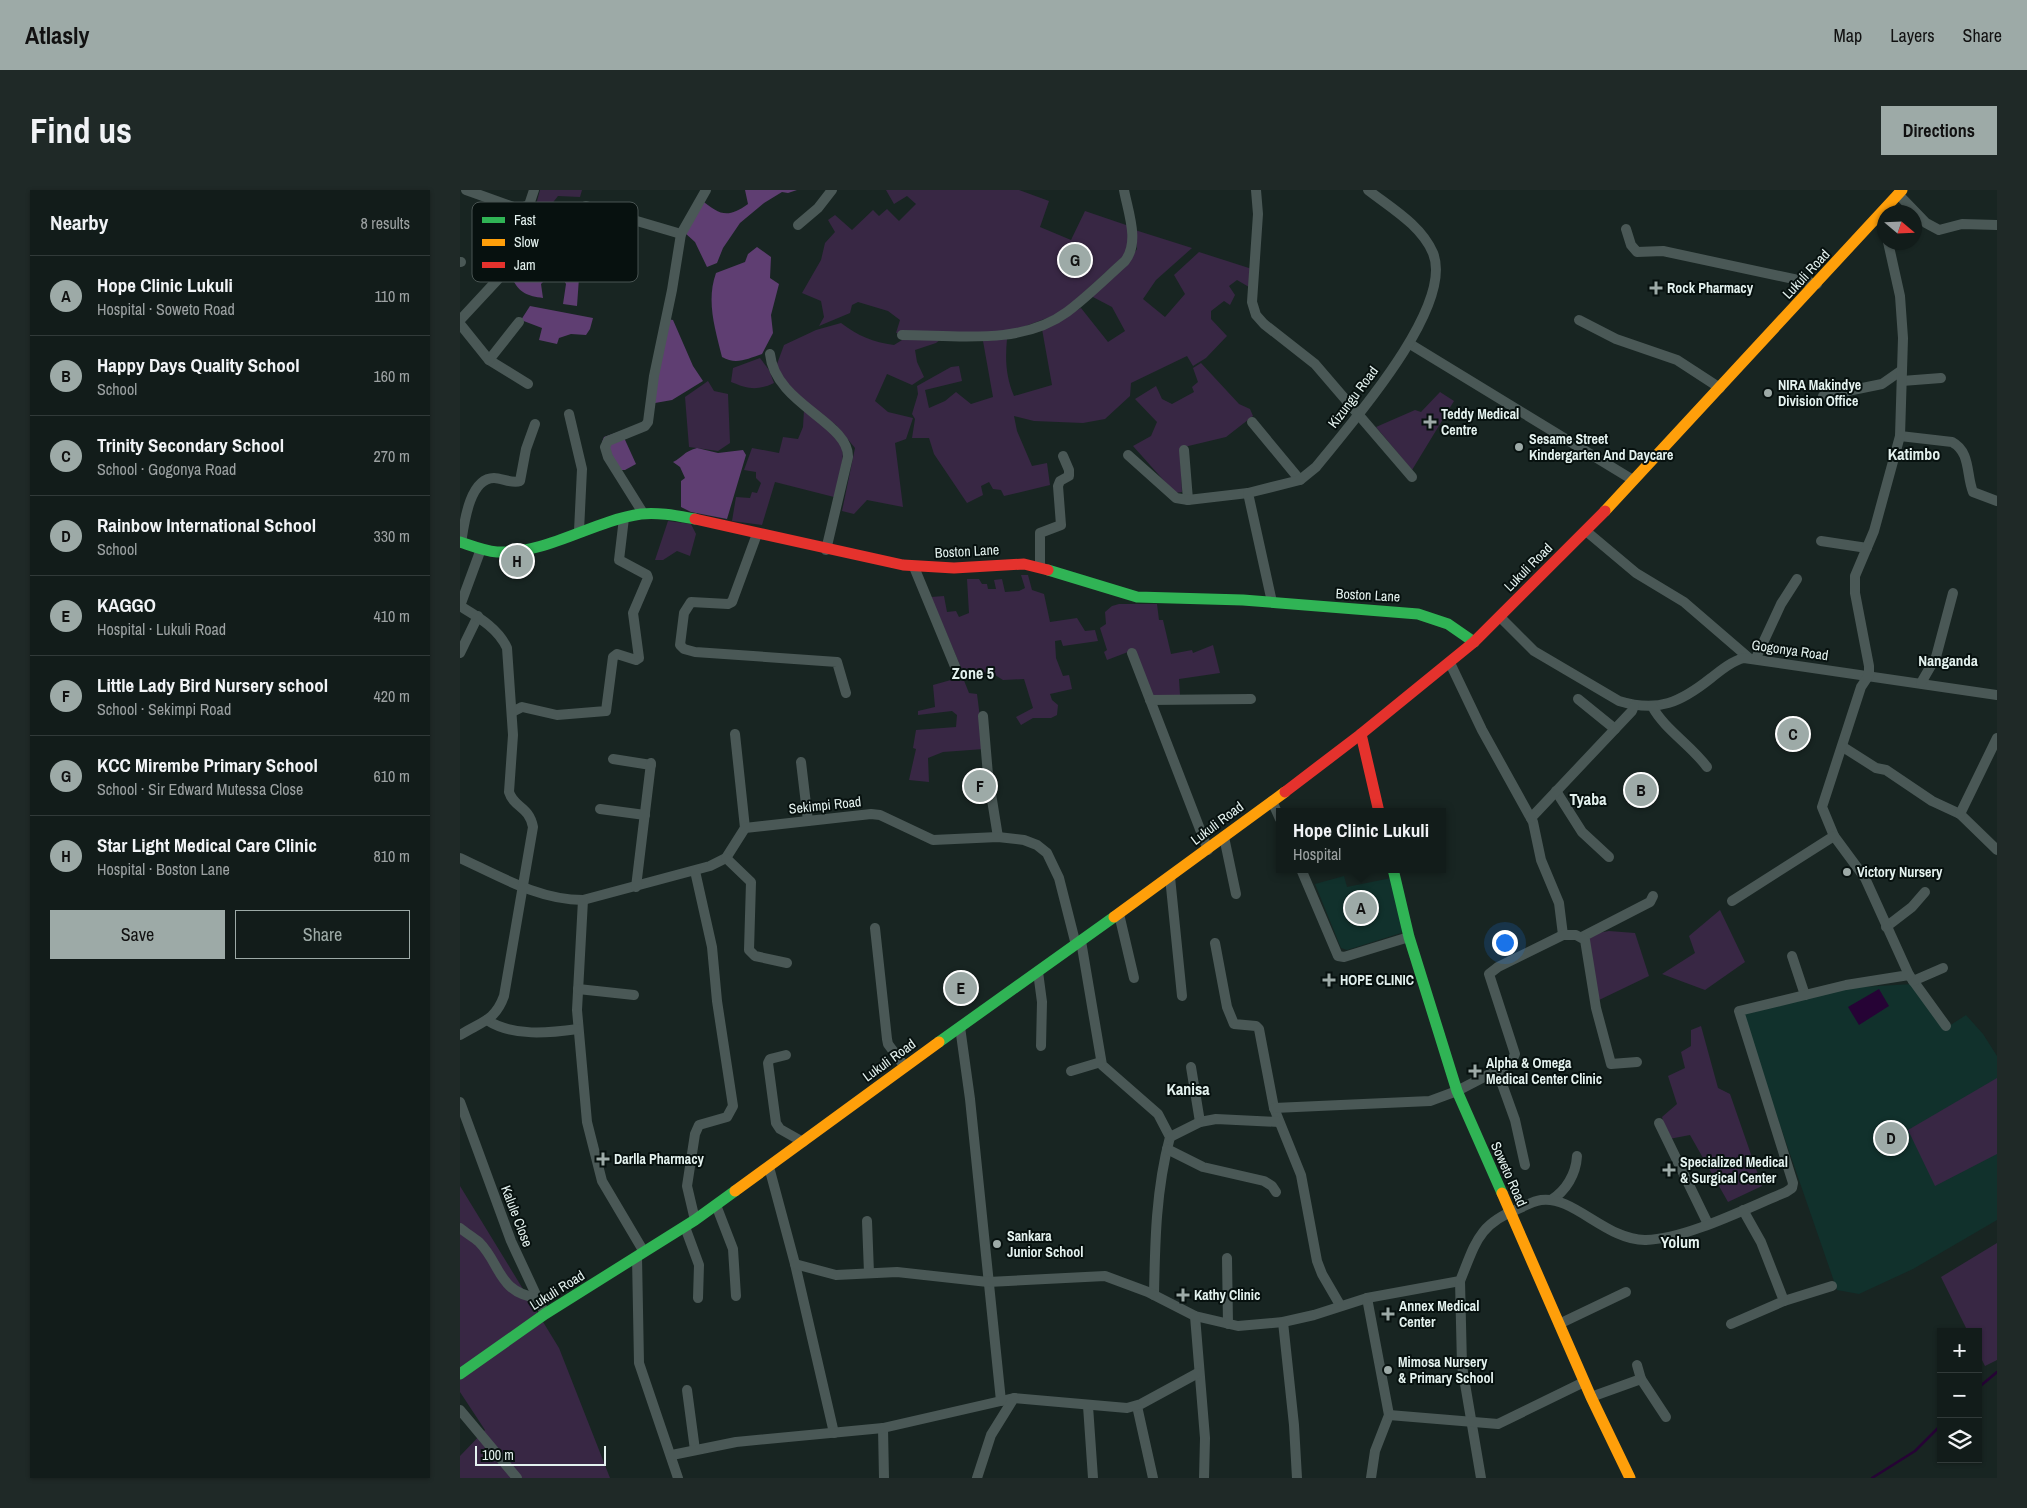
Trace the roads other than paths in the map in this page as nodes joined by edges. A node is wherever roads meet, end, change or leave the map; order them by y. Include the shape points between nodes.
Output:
1 (466, 190) edge
2 (534, 190) edge
3 (706, 190) edge
4 (832, 190) edge
5 (1124, 190) edge
6 (1256, 190) edge
7 (1368, 190) edge
8 (1900, 192) edge
9 (501, 202) edge
10 (530, 202) edge
11 (1889, 205) edge
12 (1877, 218) edge
13 (638, 221) edge
14 (798, 225) dead end
15 (1997, 225) edge
16 (1626, 229) dead end
17 (681, 234) junction
18 (1890, 250) edge
19 (495, 282) edge
20 (1816, 284) junction
21 (460, 320) edge
22 (1579, 320) dead end
23 (519, 322) dead end
24 (460, 324) edge
25 (902, 335) dead end
26 (1410, 344) junction
27 (770, 354) dead end
28 (489, 360) junction
29 (1902, 376) junction
30 (1941, 378) dead end
31 (528, 384) dead end
32 (1720, 388) junction
33 (1823, 396) dead end
34 (1359, 413) junction
35 (569, 414) dead end
36 (1252, 422) dead end
37 (535, 424) dead end
38 (1900, 436) junction
39 (1184, 450) dead end
40 (1128, 455) dead end
41 (1063, 456) dead end
42 (1412, 478) dead end
43 (1300, 480) junction
44 (1633, 480) junction
45 (1248, 493) junction
46 (1188, 500) junction
47 (1997, 502) edge
48 (643, 513) junction
49 (624, 518) junction
50 (579, 531) junction
51 (1586, 531) junction
52 (757, 534) junction
53 (1821, 542) dead end
54 (461, 543) edge
55 (1866, 548) junction
56 (481, 549) junction
57 (826, 550) junction
58 (914, 567) junction
59 (1040, 567) junction
60 (1798, 579) dead end
61 (1954, 593) dead end
62 (1272, 602) junction
63 (460, 606) edge
64 (478, 616) junction
65 (1500, 617) junction
66 (1474, 642) junction
67 (460, 653) edge
68 (1132, 653) dead end
69 (1752, 658) junction
70 (1450, 663) junction
71 (1869, 675) junction
72 (959, 676) dead end
73 (1920, 684) junction
74 (846, 693) dead end
75 (1997, 695) edge
76 (1251, 699) dead end
77 (1578, 699) dead end
78 (1150, 700) junction
79 (1634, 706) junction
80 (1652, 706) junction
81 (512, 712) junction
82 (983, 716) dead end
83 (1615, 728) junction
84 (735, 734) dead end
85 (1361, 734) junction
86 (1997, 738) edge
87 (1843, 747) junction
88 (613, 759) dead end
89 (801, 762) dead end
90 (1707, 767) dead end
91 (1556, 791) junction
92 (1272, 801) junction
93 (600, 808) dead end
94 (1378, 808) edge
95 (1276, 810) edge
96 (1960, 814) junction
97 (645, 815) junction
98 (1531, 818) junction
99 (808, 821) junction
100 (745, 828) junction
101 (1834, 836) junction
102 (998, 837) junction
103 (1224, 837) junction
104 (1208, 850) junction
105 (1997, 850) edge
106 (1609, 857) dead end
107 (460, 858) edge
108 (726, 858) junction
109 (695, 871) junction
110 (1303, 873) edge
111 (1394, 873) edge
112 (1170, 877) junction
113 (522, 887) junction
114 (636, 887) junction
115 (1925, 892) dead end
116 (1236, 894) dead end
117 (1653, 896) dead end
118 (583, 900) junction
119 (1732, 902) dead end
120 (1119, 914) junction
121 (1886, 927) junction
122 (875, 928) dead end
123 (1564, 935) junction
124 (1582, 936) junction
125 (1409, 937) junction
126 (1079, 943) junction
127 (1215, 944) dead end
128 (1792, 956) dead end
129 (787, 963) dead end
130 (1943, 968) dead end
131 (1038, 972) junction
132 (1134, 978) dead end
133 (1911, 978) junction
134 (578, 989) junction
135 (634, 995) dead end
136 (1182, 996) dead end
137 (1805, 996) junction
138 (487, 1020) junction
139 (960, 1026) junction
140 (1946, 1026) dead end
141 (578, 1030) junction
142 (460, 1035) edge
143 (1041, 1046) dead end
144 (786, 1055) dead end
145 (1101, 1062) junction
146 (1637, 1062) dead end
147 (905, 1067) junction
148 (1191, 1067) dead end
149 (1497, 1070) junction
150 (1072, 1071) dead end
151 (1457, 1091) junction
152 (460, 1102) edge
153 (1274, 1108) junction
154 (1200, 1122) junction
155 (1279, 1122) junction
156 (1659, 1123) dead end
157 (1170, 1137) junction
158 (803, 1142) junction
159 (1167, 1149) junction
160 (1577, 1156) dead end
161 (1525, 1165) dead end
162 (769, 1167) junction
163 (1276, 1192) dead end
164 (1551, 1200) junction
165 (716, 1205) junction
166 (1742, 1210) junction
167 (1510, 1212) junction
168 (867, 1221) dead end
169 (690, 1223) junction
170 (1708, 1224) junction
171 (460, 1228) edge
172 (641, 1255) junction
173 (1227, 1258) dead end
174 (795, 1264) junction
175 (869, 1273) junction
176 (1460, 1280) junction
177 (988, 1282) junction
178 (1832, 1286) dead end
179 (1626, 1292) dead end
180 (1154, 1295) junction
181 (736, 1296) dead end
182 (538, 1298) junction
183 (698, 1298) dead end
184 (1367, 1298) junction
185 (1784, 1302) junction
186 (1340, 1305) junction
187 (545, 1314) junction
188 (1195, 1316) junction
189 (1283, 1322) junction
190 (1228, 1324) junction
191 (1559, 1324) junction
192 (1731, 1324) dead end
193 (1637, 1365) dead end
194 (1198, 1373) junction
195 (460, 1374) edge
196 (1641, 1378) junction
197 (1584, 1382) junction
198 (687, 1390) dead end
199 (1591, 1397) junction
200 (1014, 1398) junction
201 (1001, 1401) junction
202 (1088, 1406) junction
203 (1137, 1406) junction
204 (460, 1410) edge
205 (1389, 1415) junction
206 (1666, 1417) dead end
207 (1472, 1421) junction
208 (883, 1428) junction
209 (834, 1433) junction
210 (695, 1450) junction
211 (672, 1454) junction
212 (518, 1478) edge
213 (678, 1478) edge
214 (884, 1478) edge
215 (977, 1478) edge
216 (1093, 1478) edge
217 (1153, 1478) edge
218 (1204, 1478) edge
219 (1297, 1478) edge
220 (1371, 1478) edge
221 (1482, 1478) edge
222 (1630, 1478) edge

1 - 9 street
2 - 10 street
3 - 17 street
4 - 14 street via 818,208
5 - 25 street via 1132,253 1066,313 1026,332
6 - 34 street via 1258,214 1252,302 1256,315 1315,364
7 - 26 street, Kizungu Road via 1412,224 1436,262 1437,278
8 - 11 street, Lukuli Road
8 - 15 street via 1926,223 1939,230 1962,224
12 - 20 street, Lukuli Road
13 - 17 street
16 - 20 street via 1637,252 1663,251
17 - 48 street via 648,422 608,441 605,447 608,458
18 - 29 street via 1900,296
19 - 21 street
20 - 32 street, Lukuli Road
22 - 32 street via 1616,339 1677,360
23 - 28 street
24 - 28 street
26 - 34 street, Kizungu Road
26 - 44 street
27 - 57 street via 771,366 788,393 839,435 847,446 848,457
28 - 31 street
29 - 30 street
29 - 33 street via 1882,384
29 - 38 street
32 - 44 street, Lukuli Road
34 - 42 street
34 - 43 street, Kizungu Road via 1316,467
35 - 50 street via 582,469
36 - 43 street
37 - 54 street via 520,482 492,478 480,485 466,511
38 - 47 street via 1952,442 1959,446 1964,452 1973,492
38 - 55 street
39 - 46 street
40 - 46 street via 1173,496
41 - 59 street via 1069,476 1058,483 1060,524 1040,533
43 - 45 street, Kizungu Road
44 - 51 street, Lukuli Road
45 - 46 street, Kizungu Road
45 - 62 street
48 - 49 street, Boston Lane
48 - 52 street, Boston Lane via 688,518
49 - 50 street, Boston Lane
49 - 81 street via 619,560 648,578 633,613 640,658 636,660 617,654 613,657 606,711 557,715 522,707
50 - 56 street, Boston Lane via 533,548 507,552
51 - 65 street, Lukuli Road
51 - 69 street via 1636,573 1684,602
52 - 57 street, Boston Lane
52 - 74 street via 732,602 691,602 684,613 680,646 694,652 837,662
53 - 55 street
54 - 56 street, Boston Lane
55 - 71 street via 1855,576 1868,650
56 - 63 street
57 - 58 street, Boston Lane
58 - 59 street, Boston Lane via 1024,564
58 - 72 street
59 - 62 street, Boston Lane via 1137,597
60 - 69 street
61 - 73 street via 1936,657
62 - 66 street, Boston Lane via 1418,614 1457,626
63 - 64 street
64 - 67 street
64 - 81 street via 500,636 507,648
65 - 66 street, Lukuli Road
65 - 79 street, Gogonya Road via 1534,651 1619,701
66 - 70 street, Lukuli Road
68 - 78 street
69 - 71 street, Gogonya Road
69 - 80 street, Gogonya Road via 1737,660 1680,700
70 - 85 street, Lukuli Road
70 - 98 street via 1482,730
71 - 73 street, Gogonya Road
71 - 87 street via 1861,687
73 - 75 street, Gogonya Road
76 - 78 street
77 - 83 street
78 - 104 street
79 - 80 street, Gogonya Road
79 - 83 street
80 - 90 street
81 - 113 street via 509,792 512,799 530,814 533,826
82 - 102 street
83 - 91 street
84 - 100 street
85 - 92 street, Lukuli Road
85 - 94 street
86 - 96 street
87 - 96 street via 1876,768 1886,770 1932,801
87 - 101 street via 1822,807
88 - 97 street via 651,764
89 - 99 street
91 - 98 street
91 - 106 street via 1582,832
92 - 95 street
92 - 103 street, Lukuli Road
93 - 97 street
96 - 105 street
97 - 114 street
98 - 123 street via 1541,860 1557,897
99 - 100 street, Sekimpi Road
99 - 102 street, Sekimpi Road via 871,814 880,815 933,840
100 - 108 street
101 - 119 street
101 - 121 street via 1865,878
102 - 126 street, Sekimpi Road via 1031,842 1047,853 1059,878
103 - 104 street, Lukuli Road
103 - 116 street
104 - 112 street, Lukuli Road
107 - 113 street
108 - 109 street
108 - 129 street via 751,882 749,950 755,956
109 - 114 street
109 - 169 street via 712,947 716,1000 733,1106 727,1117 699,1125 694,1134 687,1186
110 - 125 street via 1338,956 1344,957
111 - 125 street, Soweto Road
112 - 120 street, Lukuli Road
112 - 136 street
113 - 118 street via 564,899
113 - 138 street via 504,996 497,1012
114 - 118 street
115 - 121 street
117 - 124 street via 1650,902
118 - 134 street
120 - 126 street, Lukuli Road
120 - 132 street
121 - 133 street
122 - 147 street via 888,1044
123 - 124 street
123 - 149 street via 1491,971 1489,979 1514,1054 1511,1063
124 - 146 street via 1611,1064
125 - 151 street, Soweto Road
126 - 131 street, Lukuli Road
126 - 145 street, Sekimpi Road
127 - 153 street via 1227,1007 1234,1024 1259,1029
128 - 137 street
130 - 133 street
131 - 139 street, Lukuli Road
131 - 143 street via 1042,1002
133 - 137 street via 1846,985
133 - 140 street
134 - 135 street
134 - 141 street
137 - 166 street via 1739,1011 1794,1183 1786,1192
138 - 141 street via 498,1027 525,1031
138 - 142 street
139 - 147 street, Lukuli Road
139 - 177 street via 967,1067
141 - 172 street via 587,1122 600,1177
144 - 158 street via 770,1059 768,1063 776,1123 780,1129
145 - 150 street
145 - 157 street via 1158,1114
147 - 158 street, Lukuli Road
148 - 154 street
149 - 151 street
149 - 161 street via 1515,1120
151 - 153 street via 1430,1101
151 - 167 street, Soweto Road
152 - 182 street, Kalule Close via 511,1241
153 - 155 street
154 - 155 street via 1216,1119
154 - 157 street
155 - 186 street via 1301,1175 1313,1247 1322,1274
156 - 170 street
157 - 159 street
158 - 162 street, Lukuli Road
159 - 163 street via 1203,1167 1264,1181
159 - 180 street via 1156,1224
160 - 164 street via 1576,1167 1566,1186
162 - 165 street, Lukuli Road
162 - 174 street
164 - 167 street via 1541,1200
164 - 170 street via 1561,1202 1610,1232 1630,1238 1674,1237
165 - 169 street, Lukuli Road
165 - 181 street via 733,1249
166 - 170 street
166 - 185 street via 1761,1242
167 - 176 street via 1488,1225 1478,1237
167 - 191 street, Soweto Road
168 - 175 street
169 - 172 street, Lukuli Road
169 - 183 street via 699,1265
171 - 182 street via 480,1242 510,1287 522,1295
172 - 187 street, Lukuli Road
172 - 211 street via 639,1363
173 - 190 street
174 - 175 street via 836,1275
174 - 209 street
175 - 177 street via 902,1272
176 - 184 street
176 - 207 street via 1462,1366
177 - 180 street via 1105,1276
177 - 201 street
178 - 185 street
179 - 191 street
180 - 188 street
182 - 187 street, Kalule Close
184 - 186 street
184 - 205 street
185 - 192 street
186 - 189 street
187 - 195 street, Lukuli Road
188 - 190 street
188 - 194 street
189 - 190 street
189 - 219 street
191 - 197 street, Soweto Road
193 - 196 street
194 - 203 street
194 - 218 street via 1205,1438
196 - 199 street
196 - 206 street
197 - 199 street, Soweto Road
197 - 207 street via 1498,1424
198 - 210 street
199 - 222 street, Soweto Road
200 - 201 street
200 - 202 street
200 - 215 street via 991,1435
201 - 208 street
202 - 203 street
202 - 216 street
203 - 217 street
204 - 212 street
205 - 207 street
205 - 220 street via 1375,1451
207 - 221 street
208 - 209 street
208 - 214 street
209 - 210 street via 736,1442
210 - 211 street
211 - 213 street

